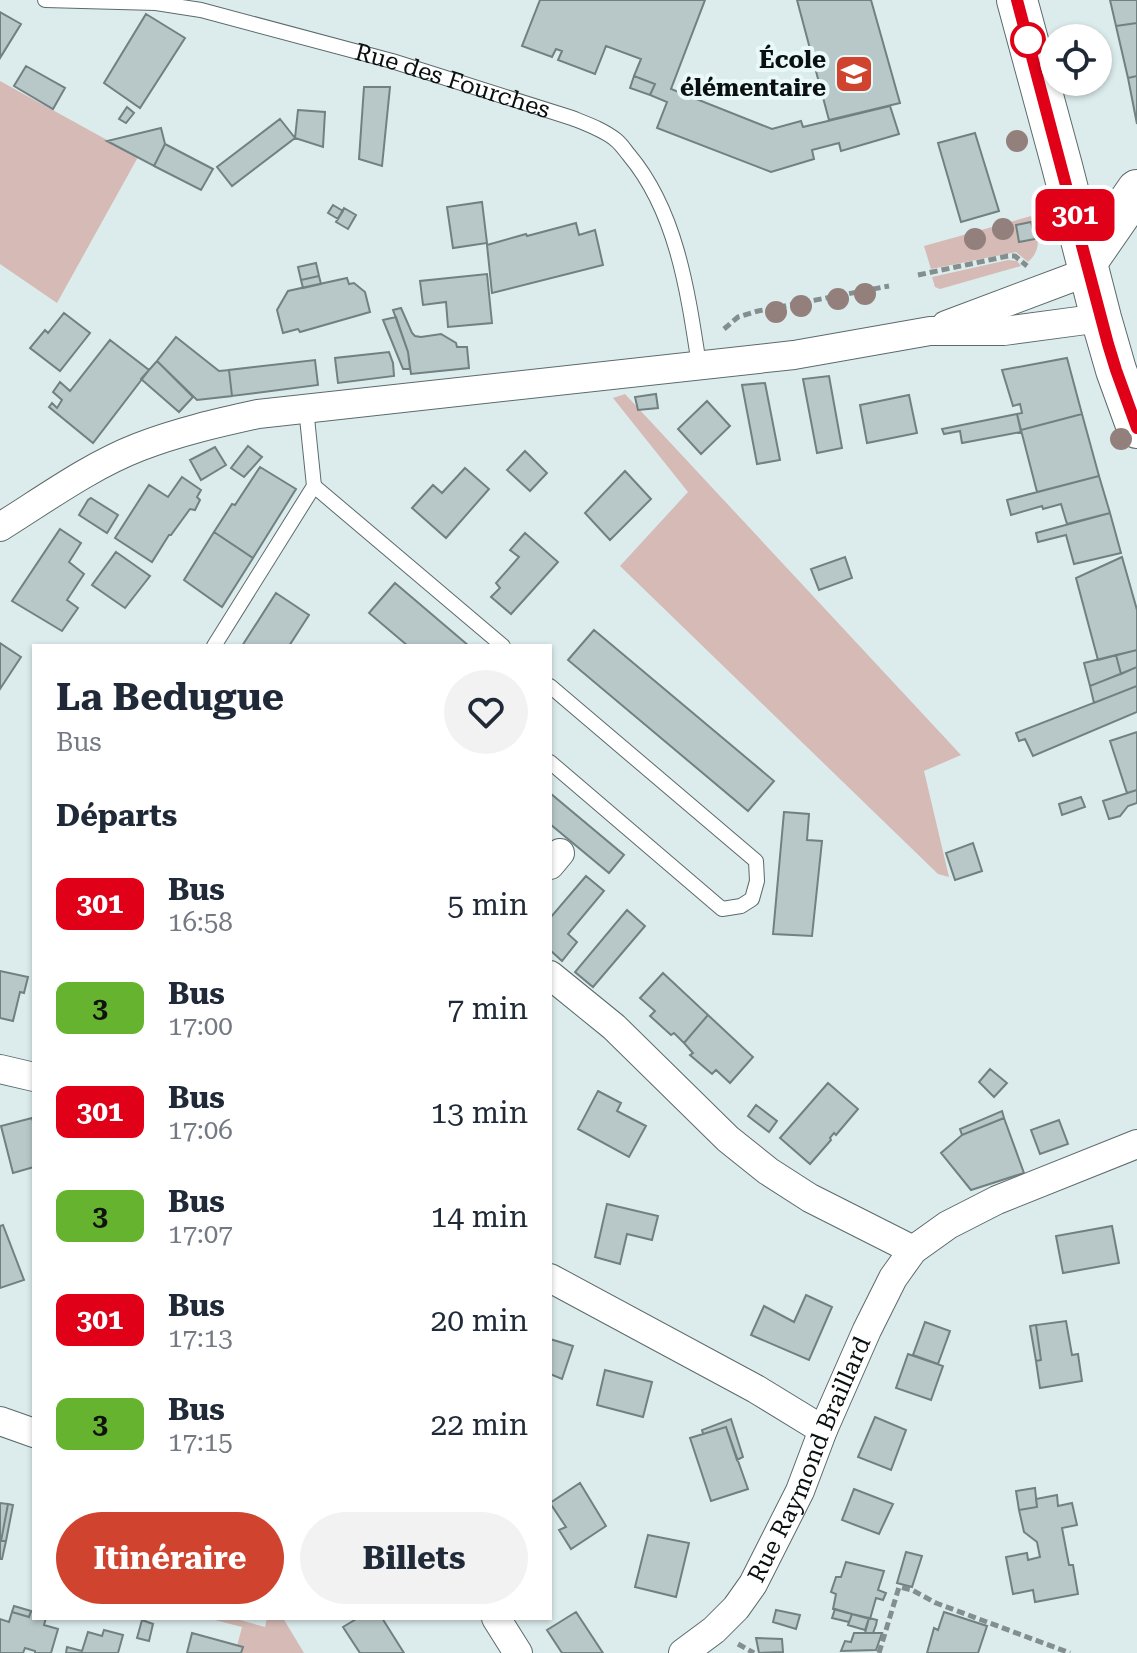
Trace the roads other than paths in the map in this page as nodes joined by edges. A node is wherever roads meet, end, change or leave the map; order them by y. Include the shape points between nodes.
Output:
1 (45, 0) edge
2 (1017, 0) edge
3 (1137, 190) edge
4 (1089, 266) junction
5 (1101, 318) junction
6 (930, 331) junction
7 (699, 365) junction
8 (306, 408) junction
9 (1137, 428) edge
10 (314, 486) junction
11 (0, 527) edge
12 (215, 644) edge
13 (501, 644) edge
14 (552, 688) edge
15 (552, 764) edge
16 (552, 977) edge
17 (0, 1069) edge
18 (32, 1077) edge
19 (1137, 1144) edge
20 (913, 1250) junction
21 (552, 1279) edge
22 (0, 1421) edge
23 (823, 1430) junction
24 (32, 1432) edge
25 (497, 1620) edge
26 (518, 1653) edge
27 (683, 1653) edge

1 - 7 lane, Rue des Fourches via 156,3 201,10 392,61 597,128 617,141 637,165 669,228
2 - 4 main road
3 - 4 main road
4 - 5 main road
4 - 6 street
5 - 6 street via 1004,331
5 - 9 main road
6 - 7 street
7 - 8 street
8 - 10 lane
8 - 11 street via 209,424 136,448
10 - 12 lane
10 - 13 lane
14 - 15 lane via 756,861 752,899 722,909
16 - 20 street via 614,1027 701,1114 768,1171
17 - 18 street
19 - 20 street, Rue Raymond Braillard via 997,1200
20 - 23 street, Rue Raymond Braillard via 893,1278
21 - 23 street
22 - 24 street
23 - 27 street, Rue Raymond Braillard via 800,1491 753,1584 714,1630
25 - 26 street

